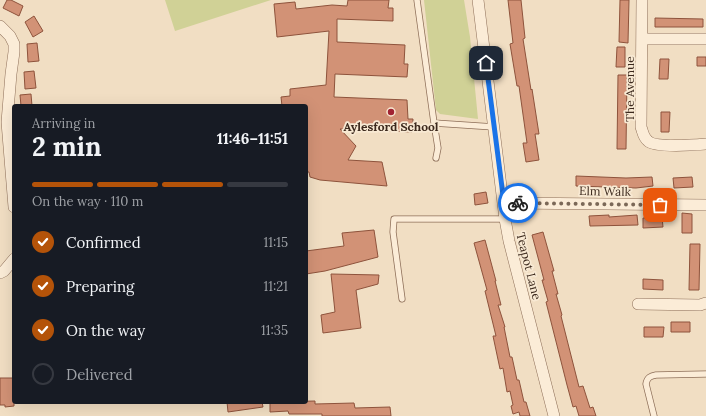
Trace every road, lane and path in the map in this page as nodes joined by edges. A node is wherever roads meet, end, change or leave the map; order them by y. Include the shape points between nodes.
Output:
1 (417, 0) edge
2 (478, 0) edge
3 (642, 0) edge
4 (0, 26) edge
5 (642, 39) junction
6 (706, 39) edge
7 (434, 123) junction
8 (494, 127) junction
9 (706, 144) edge
10 (436, 158) dead end
11 (12, 183) edge
12 (504, 203) junction
13 (706, 205) edge
14 (505, 220) junction
15 (12, 261) edge
16 (0, 273) edge
17 (402, 299) dead end
18 (706, 303) edge
19 (638, 304) dead end
20 (706, 374) edge
21 (554, 416) edge
22 (654, 416) edge

1 - 7 lane
2 - 8 street, Teapot Lane
3 - 5 street, The Avenue
4 - 11 street via 14,44 7,122
5 - 6 street
5 - 9 street, The Avenue via 643,135 652,144
7 - 8 lane
7 - 10 lane via 438,148
8 - 12 street, Teapot Lane
12 - 13 street, Elm Walk
12 - 14 street, Teapot Lane
14 - 17 lane via 394,219 393,232
14 - 21 street, Teapot Lane
15 - 16 street
18 - 19 street
20 - 22 lane via 650,376 646,384

